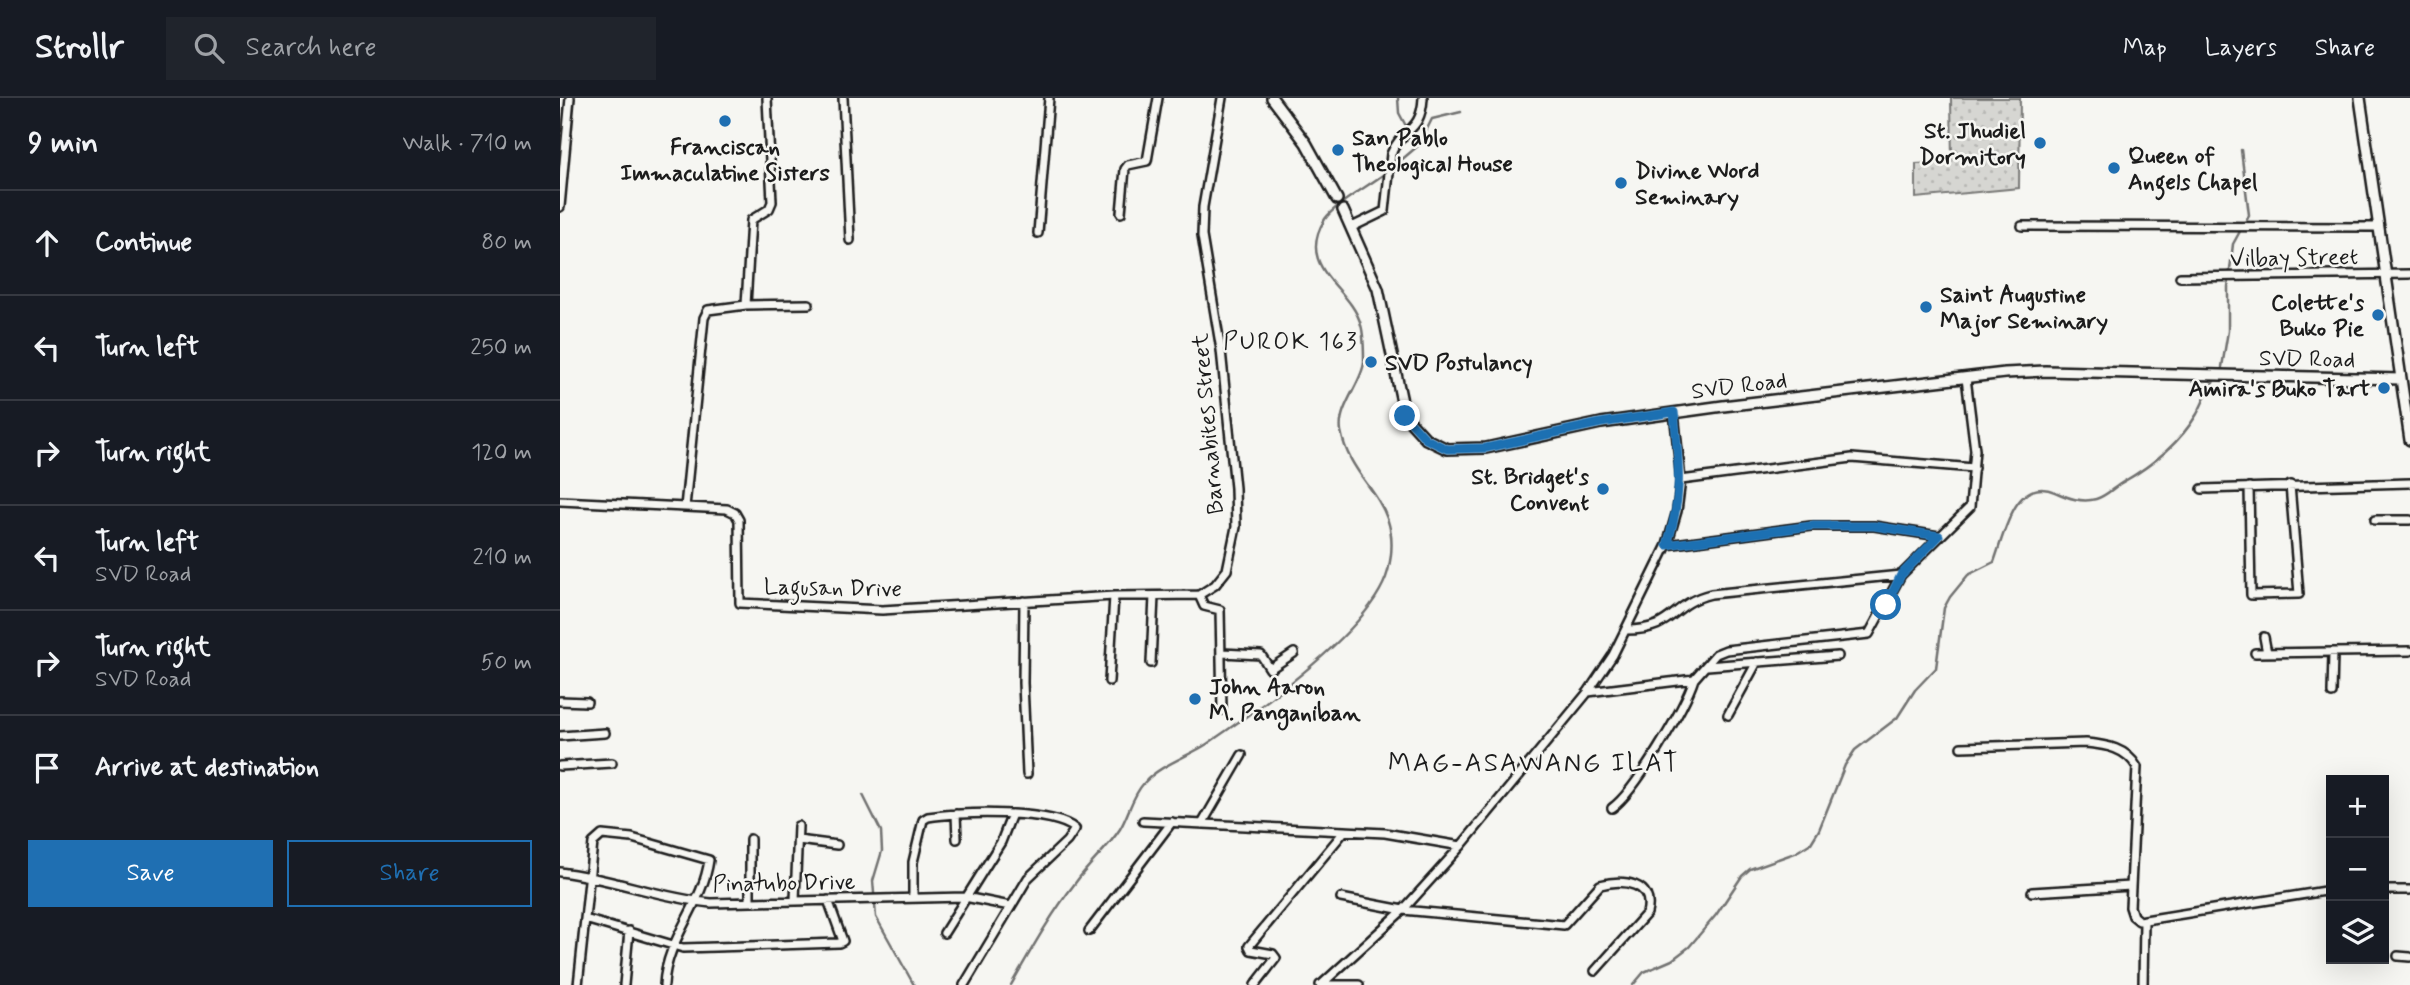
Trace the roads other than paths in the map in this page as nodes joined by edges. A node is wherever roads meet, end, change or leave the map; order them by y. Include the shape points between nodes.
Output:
1 (570, 98) edge
2 (767, 98) edge
3 (843, 98) edge
4 (1049, 98) edge
5 (1158, 98) edge
6 (1222, 98) edge
7 (1272, 98) edge
8 (1423, 98) edge
9 (2360, 98) edge
10 (561, 181) edge
11 (1337, 199) joint
12 (560, 207) edge
13 (1343, 210) joint
14 (1121, 213) dead end
15 (2022, 226) dead end
16 (1352, 227) junction
17 (2378, 227) junction
18 (1038, 233) dead end
19 (850, 240) dead end
20 (2385, 274) junction
21 (2410, 274) edge
22 (2180, 277) dead end
23 (808, 304) dead end
24 (746, 305) junction
25 (2404, 373) edge
26 (1966, 377) junction
27 (1674, 412) junction
28 (2408, 413) edge
29 (2410, 440) edge
30 (1974, 468) junction
31 (1681, 480) junction
32 (2410, 483) edge
33 (2290, 485) junction
34 (2249, 486) junction
35 (2202, 489) dead end
36 (560, 501) edge
37 (685, 508) junction
38 (2375, 520) dead end
39 (2410, 520) edge
40 (1939, 536) junction
41 (1667, 545) junction
42 (1901, 575) junction
43 (1199, 595) junction
44 (1114, 596) junction
45 (1154, 596) junction
46 (1024, 601) junction
47 (1626, 630) junction
48 (2264, 637) dead end
49 (2410, 652) edge
50 (1222, 653) junction
51 (1294, 653) dead end
52 (2255, 653) dead end
53 (2267, 653) junction
54 (2333, 653) junction
55 (1838, 656) dead end
56 (1757, 662) junction
57 (1152, 663) dead end
58 (1707, 666) junction
59 (1694, 679) junction
60 (1109, 681) dead end
61 (1588, 692) junction
62 (2332, 693) dead end
63 (560, 701) edge
64 (587, 702) dead end
65 (1222, 710) dead end
66 (1728, 715) dead end
67 (606, 733) dead end
68 (560, 736) edge
69 (1961, 747) dead end
70 (1242, 755) dead end
71 (612, 764) dead end
72 (560, 766) edge
73 (1027, 774) dead end
74 (1612, 808) dead end
75 (956, 814) junction
76 (1012, 814) junction
77 (1143, 821) dead end
78 (1171, 822) junction
79 (1202, 824) junction
80 (798, 825) dead end
81 (1343, 833) junction
82 (750, 839) dead end
83 (957, 839) dead end
84 (798, 840) junction
85 (837, 845) dead end
86 (1461, 846) junction
87 (560, 872) edge
88 (589, 875) junction
89 (2131, 886) junction
90 (2389, 890) edge
91 (2410, 890) edge
92 (2032, 891) dead end
93 (2326, 891) edge
94 (913, 896) junction
95 (965, 897) junction
96 (1340, 898) dead end
97 (795, 900) junction
98 (828, 900) junction
99 (695, 901) junction
100 (750, 902) junction
101 (1010, 906) junction
102 (1403, 910) junction
103 (585, 919) junction
104 (2144, 921) junction
105 (629, 931) junction
106 (1089, 931) dead end
107 (944, 933) dead end
108 (674, 944) junction
109 (2398, 956) dead end
110 (2410, 957) edge
111 (1595, 971) dead end
112 (578, 985) edge
113 (624, 985) edge
114 (664, 985) edge
115 (964, 985) edge
116 (1255, 985) edge
117 (1321, 985) edge
118 (1359, 985) edge
119 (2143, 985) edge

1 - 10 street
2 - 24 street via 772,202 751,220
3 - 19 street
4 - 18 street
5 - 14 street via 1147,161 1125,169
6 - 43 street, Barnabites Street via 1202,236 1221,349 1236,527 1227,570
7 - 11 main road, SVD Road via 1306,143
8 - 16 street via 1418,123 1391,154 1385,211
9 - 17 main road
10 - 12 street
11 - 13 street, SVD Road
13 - 16 main road, SVD Road
15 - 17 street
16 - 27 main road, SVD Road via 1378,289 1405,416 1426,439 1447,449 1486,448
17 - 20 main road
20 - 21 street, Vilbay Street
20 - 22 street, Vilbay Street
20 - 25 main road
23 - 24 street
24 - 37 street via 708,310 704,318
25 - 26 main road, SVD Road via 2045,371
25 - 28 main road
26 - 27 main road, SVD Road
26 - 30 street
27 - 31 street
28 - 29 main road
30 - 31 street via 1852,458
30 - 40 street via 1970,507
31 - 41 street via 1678,511
32 - 33 street
33 - 34 street
33 - 34 street via 2299,594 2251,595
34 - 35 street
36 - 37 street, Lagusan Drive
37 - 46 street, Lagusan Drive via 735,513 739,520 740,603 882,610
38 - 39 street
40 - 41 street via 1874,526 1811,526
40 - 42 street
41 - 47 street
42 - 47 street via 1711,594 1686,602 1658,627
42 - 58 street via 1869,634 1726,650
43 - 45 street
43 - 50 street via 1204,606 1220,610
44 - 45 street
44 - 46 street
44 - 60 street
45 - 57 street
46 - 73 street
47 - 61 street
48 - 53 street
49 - 54 street
50 - 51 street via 1261,655 1270,669
50 - 65 street
52 - 53 street
53 - 54 street
54 - 62 street
55 - 56 street
56 - 58 street
56 - 66 street
58 - 59 street
59 - 61 street
59 - 74 street via 1670,726 1626,795
61 - 86 street
63 - 64 street
67 - 68 street
69 - 89 street via 2087,743 2107,745 2131,757 2137,767
70 - 79 street
71 - 72 street
75 - 76 street
75 - 83 street
75 - 94 street via 923,820 913,862
76 - 95 street via 1001,842
76 - 101 street via 1075,829 1036,868
77 - 78 street
78 - 79 street
78 - 106 street
79 - 81 street
80 - 84 street
81 - 86 street via 1385,833
81 - 116 street via 1249,946 1276,958
82 - 100 street
84 - 85 street
84 - 97 street
86 - 102 street
87 - 88 street, Pinatubo Drive
88 - 99 street, Pinatubo Drive
88 - 99 street via 596,838 632,838 709,860
88 - 103 street
89 - 92 street
89 - 104 street via 2133,916
90 - 91 street
93 - 104 street
94 - 95 street, Pinatubo Drive
94 - 98 street, Pinatubo Drive
95 - 101 street, Pinatubo Drive
95 - 107 street
96 - 102 street
97 - 98 street, Pinatubo Drive
97 - 100 street, Pinatubo Drive
98 - 108 street via 840,931 839,943 693,948
99 - 100 street, Pinatubo Drive
99 - 108 street
101 - 115 street
102 - 111 street via 1564,925 1600,885 1630,882 1641,887 1647,913
102 - 117 street
103 - 105 street
103 - 112 street
104 - 119 street
105 - 108 street
105 - 113 street
108 - 114 street
109 - 110 street
117 - 118 street

